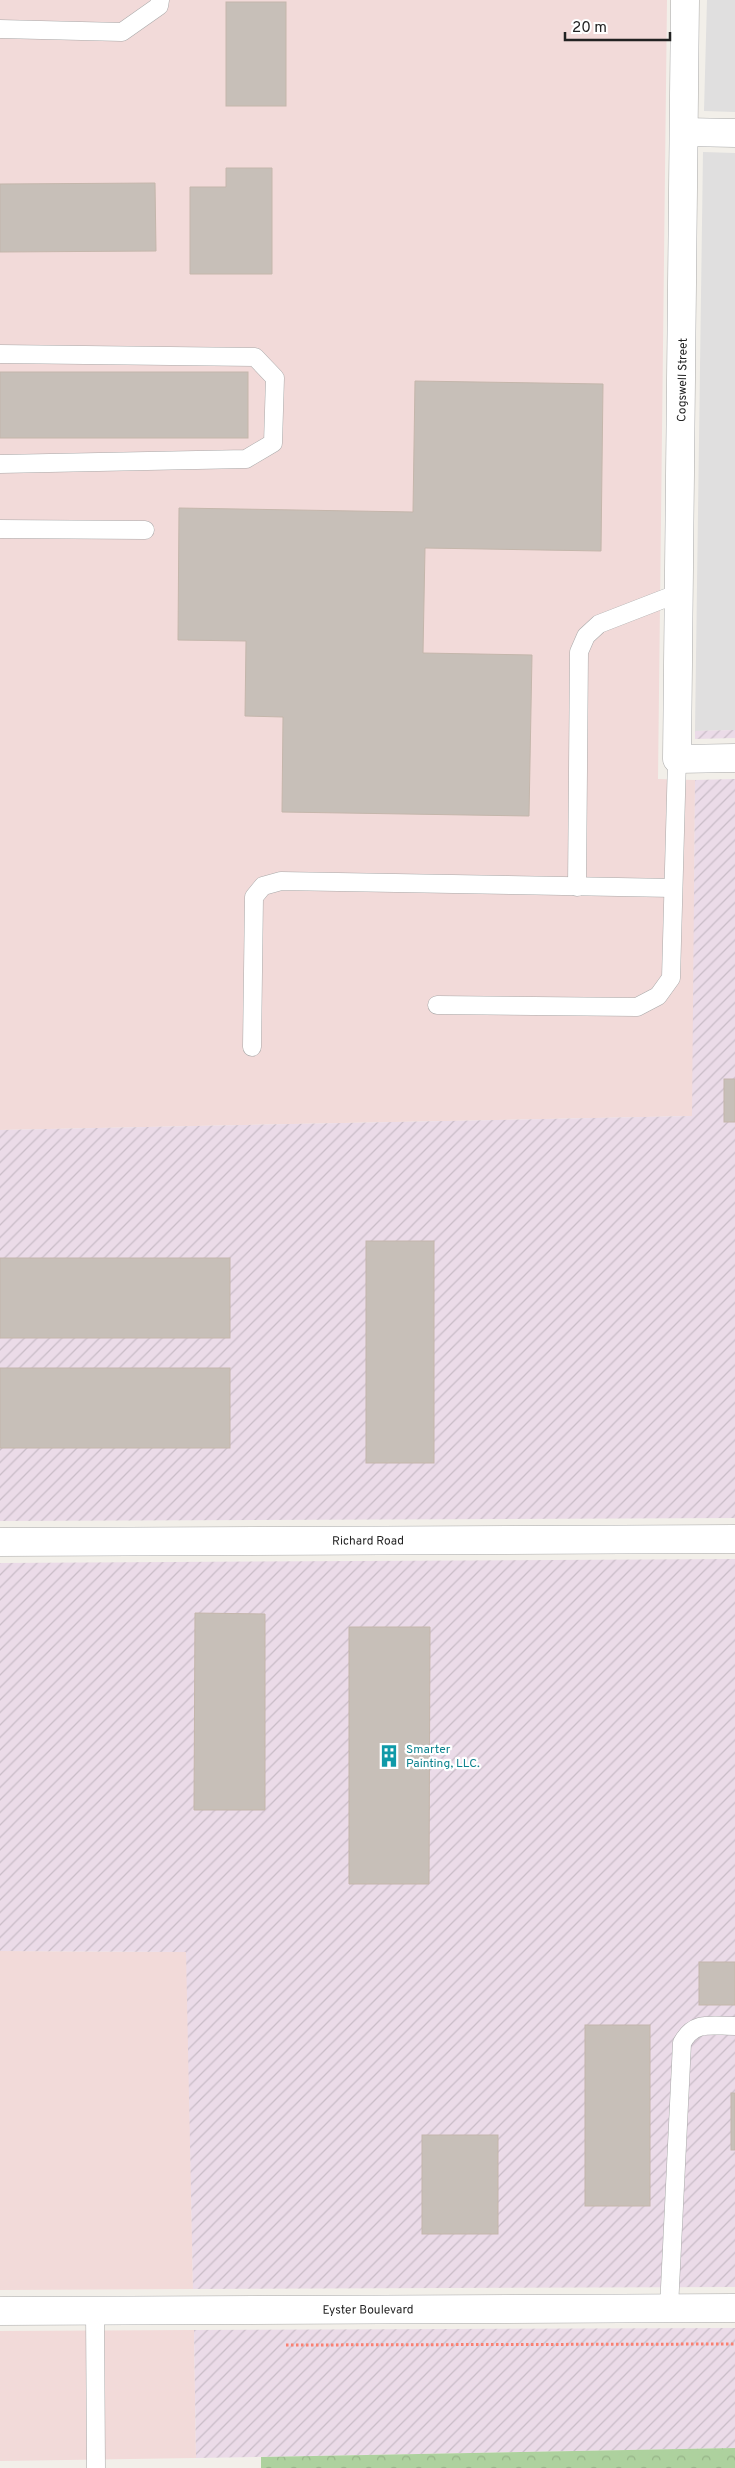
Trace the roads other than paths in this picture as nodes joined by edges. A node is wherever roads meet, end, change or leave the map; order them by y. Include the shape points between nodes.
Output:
1 (160, 0) edge
2 (685, 0) edge
3 (0, 29) edge
4 (685, 132) junction
5 (735, 133) edge
6 (0, 354) edge
7 (0, 464) edge
8 (0, 529) edge
9 (145, 530) dead end
10 (679, 593) junction
11 (735, 758) edge
12 (676, 759) junction
13 (577, 887) junction
14 (673, 888) junction
15 (437, 1005) dead end
16 (252, 1047) dead end
17 (735, 1538) edge
18 (0, 1542) edge
19 (735, 2026) edge
20 (669, 2308) junction
21 (735, 2308) edge
22 (95, 2310) junction
23 (0, 2311) edge
24 (96, 2468) edge

1 - 3 lane via 159,6 122,32
2 - 4 street, Cogswell Street
4 - 5 street
4 - 10 street, Cogswell Street
6 - 7 lane via 255,357 275,378 273,443 246,459
8 - 9 lane
10 - 12 street, Cogswell Street
10 - 13 lane via 599,624 586,636 579,652
11 - 12 street
12 - 14 lane
13 - 14 lane
13 - 16 lane via 281,881 262,886 254,897
14 - 15 lane via 671,978 658,996 637,1008
17 - 18 street, Richard Road
19 - 20 lane via 700,2026 688,2030 682,2043
20 - 21 street, Eyster Boulevard
20 - 22 street, Eyster Boulevard
22 - 23 street, Eyster Boulevard
22 - 24 lane

